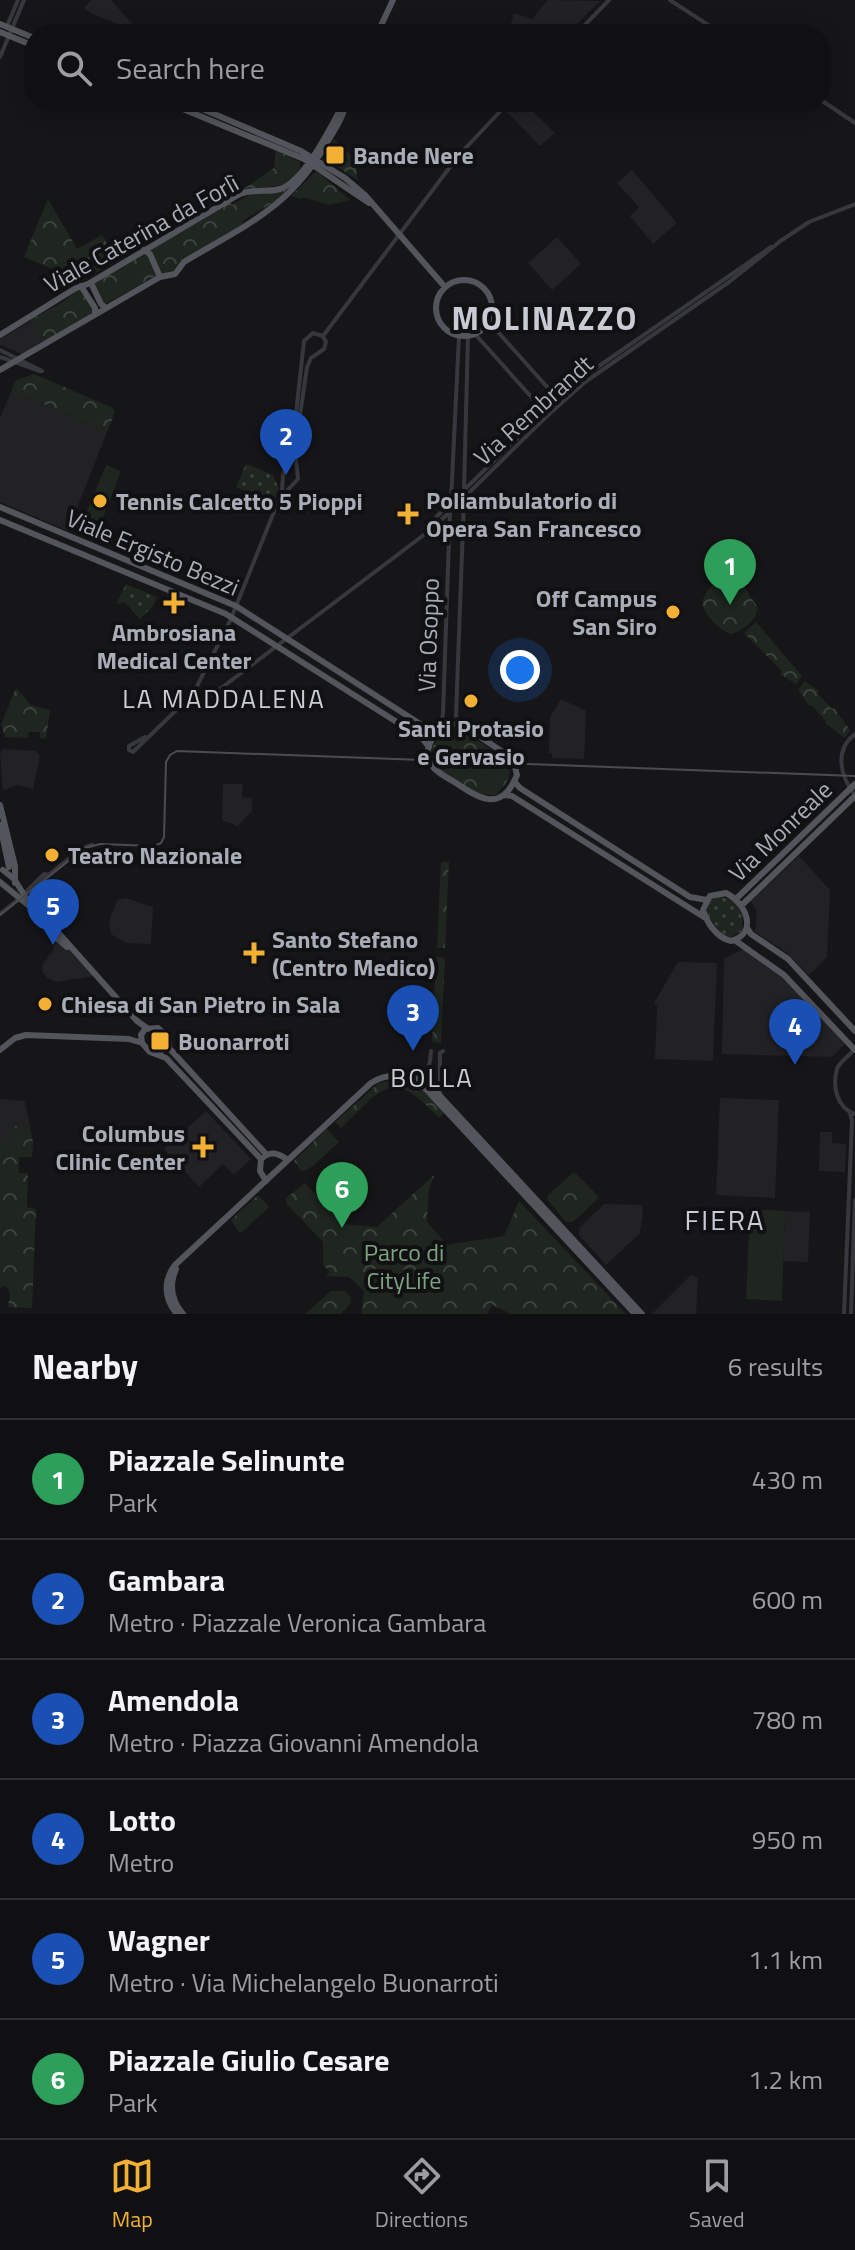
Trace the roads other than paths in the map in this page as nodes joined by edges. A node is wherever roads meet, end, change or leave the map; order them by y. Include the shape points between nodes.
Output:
1 (21, 0) edge
2 (393, 0) edge
3 (609, 0) edge
4 (670, 0) edge
5 (382, 24) edge
6 (586, 24) edge
7 (707, 24) edge
8 (5, 30) edge
9 (24, 40) edge
10 (0, 43) edge
11 (0, 57) edge
12 (831, 107) edge
13 (199, 112) edge
14 (205, 112) edge
15 (340, 112) edge
16 (342, 112) edge
17 (499, 112) edge
18 (214, 117) junction
19 (855, 123) edge
20 (323, 138) junction
21 (322, 151) junction
22 (298, 153) junction
23 (313, 161) junction
24 (325, 169) junction
25 (303, 174) junction
26 (853, 204) edge
27 (399, 236) junction
28 (144, 250) junction
29 (743, 268) junction
30 (160, 277) junction
31 (91, 283) junction
32 (81, 286) junction
33 (445, 287) junction
34 (106, 308) junction
35 (95, 314) junction
36 (489, 322) junction
37 (0, 335) edge
38 (472, 335) junction
39 (323, 336) junction
40 (459, 336) junction
41 (305, 347) junction
42 (0, 350) edge
43 (314, 354) junction
44 (0, 357) edge
45 (16, 361) junction
46 (34, 367) dead end
47 (0, 370) edge
48 (557, 398) junction
49 (561, 403) junction
50 (546, 412) junction
51 (298, 414) junction
52 (452, 452) junction
53 (465, 452) junction
54 (286, 470) junction
55 (297, 471) junction
56 (284, 479) junction
57 (293, 483) junction
58 (464, 489) junction
59 (464, 498) junction
60 (280, 500) junction
61 (450, 503) junction
62 (0, 507) edge
63 (450, 511) junction
64 (0, 520) edge
65 (426, 531) junction
66 (236, 606) junction
67 (232, 617) junction
68 (282, 642) junction
69 (194, 693) junction
70 (206, 700) junction
71 (185, 703) junction
72 (459, 724) junction
73 (438, 731) junction
74 (855, 734) edge
75 (145, 737) junction
76 (429, 747) junction
77 (513, 782) junction
78 (852, 793) edge
79 (504, 795) junction
80 (0, 805) edge
81 (0, 825) edge
82 (588, 831) junction
83 (7, 844) junction
84 (587, 844) junction
85 (92, 845) dead end
86 (5, 869) edge
87 (0, 882) edge
88 (15, 883) junction
89 (747, 888) junction
90 (6, 889) junction
91 (753, 895) junction
92 (22, 897) junction
93 (736, 899) junction
94 (707, 900) junction
95 (742, 905) junction
96 (0, 914) edge
97 (707, 919) junction
98 (747, 928) junction
99 (736, 941) junction
100 (855, 1031) edge
101 (143, 1035) junction
102 (35, 1036) junction
103 (3, 1048) edge
104 (169, 1048) junction
105 (855, 1048) edge
106 (431, 1051) dead end
107 (443, 1051) dead end
108 (158, 1053) junction
109 (421, 1079) junction
110 (440, 1080) junction
111 (432, 1088) junction
112 (442, 1098) junction
113 (852, 1114) edge
114 (263, 1156) junction
115 (288, 1160) junction
116 (266, 1181) junction
117 (529, 1196) junction
118 (855, 1200) edge
119 (539, 1210) junction
120 (564, 1230) junction
121 (572, 1249) junction
122 (617, 1287) junction
123 (179, 1313) edge
124 (635, 1314) edge
125 (642, 1314) edge
126 (844, 1314) edge
127 (851, 1314) edge

1 - 8 street
2 - 5 main road
3 - 6 street
4 - 7 street
8 - 9 main road
8 - 10 street
8 - 11 street
12 - 19 street
13 - 18 main road
14 - 18 main road
15 - 20 main road
16 - 21 main road
17 - 27 street
18 - 22 main road
20 - 22 main road
20 - 23 main road
21 - 23 main road
21 - 24 main road
22 - 23 main road
22 - 25 main road
23 - 24 main road
23 - 25 main road
24 - 25 main road
24 - 27 main road via 372,205
25 - 28 main road, Viale Caterina da Forlì via 282,188 238,195
25 - 30 main road, Viale Caterina da Forlì via 276,206 184,262 175,274
26 - 29 street via 809,222
27 - 33 main road
27 - 39 street
28 - 30 main road
28 - 31 main road, Viale Caterina da Forlì
29 - 48 street, Via Rembrandt
29 - 49 street, Via Rembrandt
30 - 34 main road, Viale Caterina da Forlì
31 - 32 main road, Viale Caterina da Forlì
31 - 34 main road
32 - 35 main road
32 - 37 main road, Viale Caterina da Forlì
33 - 36 main road via 463,280 483,286 492,301
33 - 40 main road via 437,314 444,328
34 - 35 main road, Viale Caterina da Forlì
35 - 45 main road, Viale Caterina da Forlì
36 - 38 main road
36 - 48 street
38 - 40 main road
38 - 50 street
38 - 53 street, Via Osoppo
39 - 41 street via 310,334
39 - 43 street via 324,349
40 - 52 street, Via Osoppo
41 - 43 street
41 - 51 street
42 - 45 street
43 - 51 street via 307,364
44 - 45 street
45 - 46 street
45 - 47 main road, Viale Caterina da Forlì
48 - 49 street
48 - 50 street, Via Rembrandt
49 - 50 street, Via Rembrandt
50 - 58 street, Via Rembrandt
50 - 59 street, Via Rembrandt
51 - 54 street
51 - 55 street
52 - 53 street
52 - 61 street, Via Osoppo
53 - 58 street, Via Osoppo
54 - 55 street
54 - 56 street
55 - 57 street
56 - 57 street
56 - 60 street
57 - 60 street
58 - 59 street, Via Osoppo
58 - 61 street, Via Rembrandt
59 - 63 street, Via Rembrandt
59 - 72 street, Via Osoppo
60 - 66 street
61 - 63 street, Via Osoppo
61 - 65 street, Via Rembrandt
62 - 66 main road, Viale Ergisto Bezzi
63 - 65 street, Via Rembrandt
63 - 73 street, Via Osoppo via 443,714
64 - 67 main road, Viale Ergisto Bezzi
65 - 68 street
66 - 67 street
66 - 68 main road, Viale Ergisto Bezzi
67 - 68 main road, Viale Ergisto Bezzi via 265,638
67 - 69 street
68 - 70 street
68 - 73 main road
68 - 76 main road via 292,656
69 - 70 street
69 - 71 street
70 - 71 street
71 - 75 street
72 - 73 main road
72 - 77 main road via 512,756
73 - 76 main road
74 - 78 street via 844,745 841,759
75 - 75 street via 133,752 128,749 129,746
76 - 79 main road via 432,767 480,799
77 - 79 main road
77 - 82 main road
78 - 89 main road, Via Monreale
78 - 91 main road, Via Monreale
79 - 84 main road
80 - 83 main road
81 - 83 main road
82 - 84 main road
82 - 94 main road via 694,899
83 - 86 main road
84 - 97 main road
85 - 92 street
86 - 88 main road
86 - 88 main road
87 - 90 main road
88 - 90 main road
88 - 92 main road
89 - 91 main road
89 - 93 main road, Via Monreale
90 - 92 main road
91 - 95 main road, Via Monreale
92 - 96 street
92 - 101 main road via 137,1021
93 - 94 main road via 720,893
93 - 95 main road
94 - 97 main road
95 - 98 main road
97 - 99 main road via 722,938
98 - 99 main road
98 - 100 main road via 794,965
99 - 105 main road via 784,975
101 - 102 main road
101 - 104 main road via 154,1027 162,1031
101 - 108 main road via 150,1052
102 - 103 main road
102 - 103 main road via 21,1036
104 - 108 main road
104 - 114 main road
105 - 113 street via 837,1070 837,1098
106 - 109 street
107 - 110 street
108 - 114 main road
109 - 110 street via 435,1072
109 - 111 main road
109 - 115 main road via 396,1075 371,1083
109 - 117 main road
110 - 111 street
110 - 112 street
111 - 112 main road
112 - 117 main road
113 - 126 street
114 - 115 main road via 278,1153
114 - 116 main road via 260,1171
115 - 116 main road
116 - 123 main road via 172,1268 167,1296
117 - 119 main road
117 - 120 main road
118 - 127 street
119 - 120 main road
119 - 121 main road
120 - 122 main road
121 - 122 main road
121 - 124 main road
122 - 125 main road

